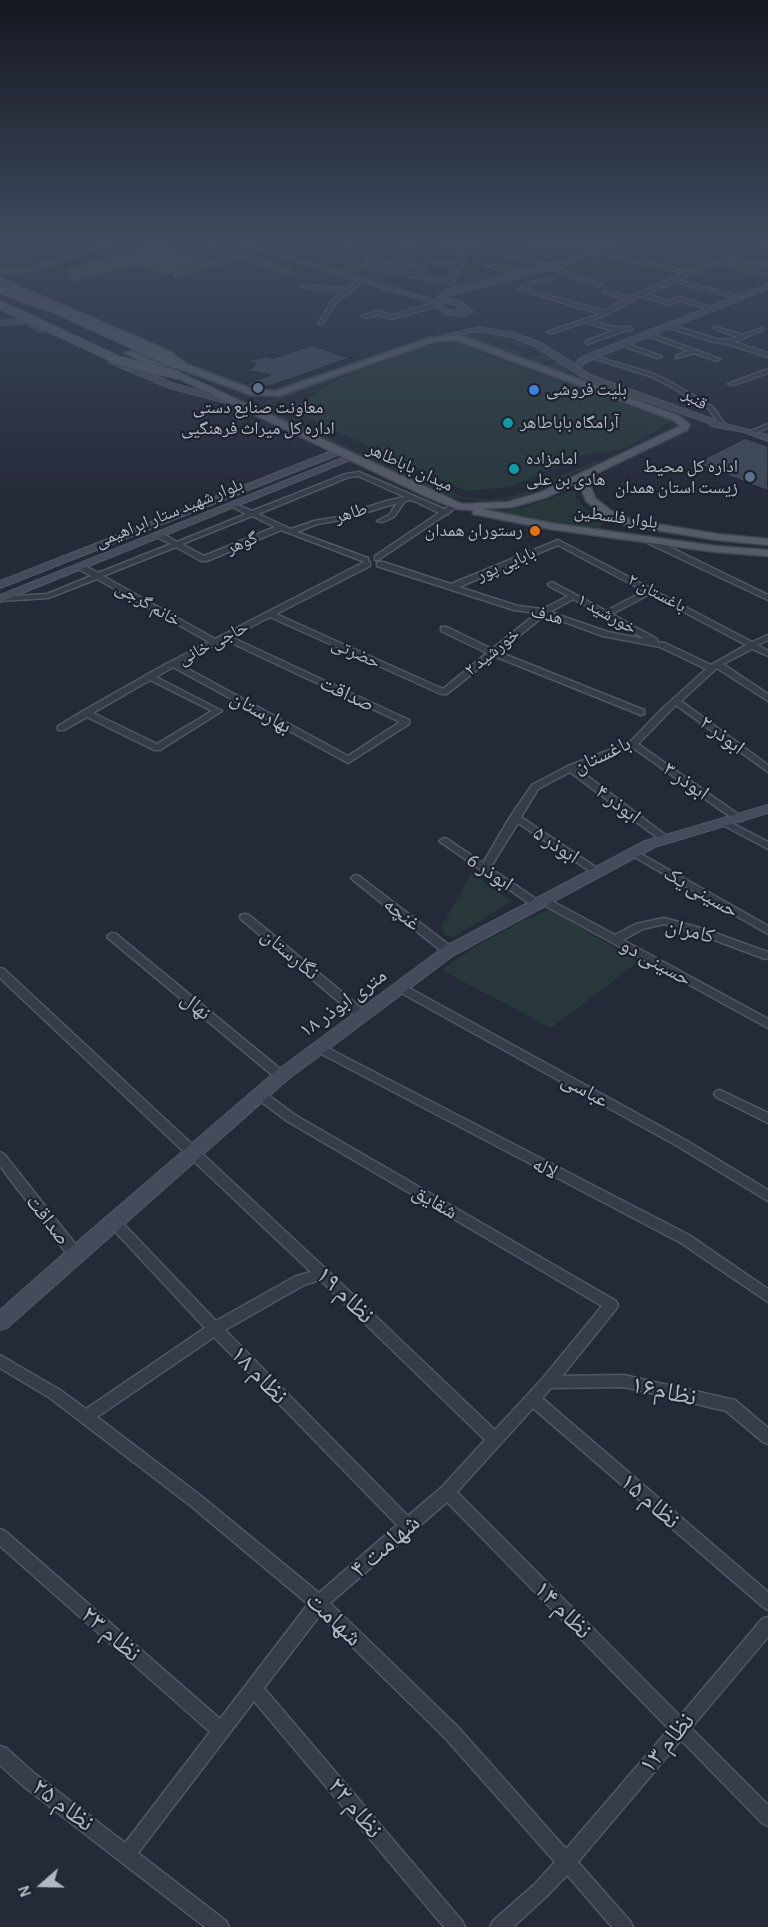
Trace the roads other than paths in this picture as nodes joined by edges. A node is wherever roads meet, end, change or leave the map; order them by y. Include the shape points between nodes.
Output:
1 (48, 331) edge
2 (56, 331) edge
3 (85, 331) edge
4 (100, 331) edge
5 (116, 331) edge
6 (468, 331) edge
7 (495, 331) edge
8 (505, 331) edge
9 (554, 331) edge
10 (621, 331) edge
11 (655, 331) edge
12 (684, 331) edge
13 (727, 331) edge
14 (757, 331) edge
15 (458, 332) joint
16 (550, 332) dead end
17 (647, 334) junction
18 (513, 335) junction
19 (440, 337) junction
20 (743, 337) junction
21 (588, 342) dead end
22 (729, 342) junction
23 (537, 344) junction
24 (623, 344) junction
25 (693, 351) junction
26 (595, 355) junction
27 (768, 355) edge
28 (659, 357) dead end
29 (678, 357) dead end
30 (717, 359) dead end
31 (179, 369) junction
32 (575, 369) junction
33 (768, 371) edge
34 (731, 384) dead end
35 (230, 401) junction
36 (681, 411) junction
37 (685, 423) junction
38 (722, 425) junction
39 (768, 426) edge
40 (752, 432) junction
41 (768, 438) edge
42 (338, 452) junction
43 (351, 458) junction
44 (316, 460) junction
45 (327, 467) junction
46 (590, 473) junction
47 (413, 498) junction
48 (402, 500) junction
49 (234, 505) junction
50 (458, 506) junction
51 (446, 513) junction
52 (249, 514) junction
53 (381, 521) dead end
54 (629, 524) junction
55 (550, 526) junction
56 (280, 528) junction
57 (291, 532) junction
58 (159, 535) junction
59 (621, 535) junction
60 (646, 538) junction
61 (558, 542) junction
62 (768, 542) edge
63 (176, 544) junction
64 (768, 553) edge
65 (379, 561) junction
66 (366, 562) junction
67 (81, 567) junction
68 (99, 576) junction
69 (552, 584) dead end
70 (0, 585) edge
71 (454, 586) junction
72 (652, 590) junction
73 (573, 596) junction
74 (768, 598) edge
75 (0, 599) edge
76 (544, 612) junction
77 (608, 613) junction
78 (269, 614) junction
79 (444, 629) dead end
80 (225, 637) junction
81 (768, 637) edge
82 (215, 642) junction
83 (662, 645) junction
84 (754, 645) junction
85 (491, 652) junction
86 (768, 654) edge
87 (173, 664) junction
88 (715, 667) junction
89 (149, 677) junction
90 (444, 692) joint
91 (768, 698) edge
92 (676, 701) junction
93 (641, 712) dead end
94 (86, 713) junction
95 (62, 728) dead end
96 (633, 744) junction
97 (348, 760) joint
98 (571, 768) junction
99 (768, 769) edge
100 (768, 809) edge
101 (515, 817) junction
102 (732, 820) junction
103 (665, 839) junction
104 (444, 841) dead end
105 (768, 846) edge
106 (634, 853) junction
107 (484, 868) junction
108 (597, 872) junction
109 (356, 878) dead end
110 (540, 902) junction
111 (245, 917) dead end
112 (768, 931) edge
113 (112, 936) dead end
114 (615, 940) junction
115 (449, 951) junction
116 (765, 955) dead end
117 (0, 972) edge
118 (400, 987) junction
119 (362, 1015) junction
120 (768, 1024) edge
121 (318, 1047) junction
122 (281, 1076) junction
123 (720, 1094) dead end
124 (260, 1095) junction
125 (768, 1118) edge
126 (194, 1152) junction
127 (0, 1157) edge
128 (768, 1196) edge
129 (113, 1221) junction
130 (75, 1254) junction
131 (322, 1274) junction
132 (768, 1296) edge
133 (611, 1305) joint
134 (0, 1322) edge
135 (215, 1329) junction
136 (0, 1361) edge
137 (548, 1382) junction
138 (533, 1399) junction
139 (86, 1417) junction
140 (768, 1437) edge
141 (495, 1440) junction
142 (447, 1492) junction
143 (408, 1526) junction
144 (0, 1536) edge
145 (768, 1602) edge
146 (319, 1603) junction
147 (768, 1624) edge
148 (254, 1689) junction
149 (679, 1728) junction
150 (222, 1731) junction
151 (0, 1754) edge
152 (768, 1817) edge
153 (127, 1854) junction
154 (566, 1863) junction
155 (220, 1927) edge
156 (456, 1927) edge
157 (499, 1927) edge
158 (624, 1927) edge

1 - 35 main road via 172,386
2 - 31 main road, bridge via 118,360
3 - 31 main road
4 - 31 main road, bridge
5 - 31 main road via 166,353
6 - 15 main road
7 - 18 main road
8 - 18 main road
9 - 16 street
10 - 21 street
11 - 17 main road
12 - 22 street
13 - 20 street
14 - 20 street
15 - 19 main road
17 - 24 main road
17 - 25 street via 696,350
18 - 23 main road
19 - 31 main road via 276,394 251,392
19 - 37 main road via 464,339
20 - 22 street
22 - 27 street
23 - 26 main road
23 - 32 main road
24 - 26 main road
24 - 28 street
25 - 29 street
25 - 30 street
26 - 32 main road
26 - 38 street, قنبر via 670,384 711,408
31 - 35 main road, میدان باباطاهر
32 - 36 main road
33 - 34 street
35 - 42 main road, میدان باباطاهر
36 - 37 main road
36 - 38 main road
37 - 38 main road
37 - 46 main road, میدان باباطاهر via 683,428
38 - 40 main road
39 - 40 street
40 - 41 main road
42 - 43 main road, میدان باباطاهر
42 - 44 main road, بلوار شهید ستار ابراهیمی
43 - 45 main road, بلوار شهید ستار ابراهیمی
43 - 50 main road, میدان باباطاهر
44 - 45 main road via 326,462
44 - 70 main road, بلوار شهید ستار ابراهیمی
45 - 49 main road, بلوار شهید ستار ابراهیمی
46 - 50 main road, میدان باباطاهر via 527,501
46 - 54 main road, بلوار فلسطین via 585,486 590,499
47 - 48 street, طاهر
47 - 51 street
47 - 52 street via 359,474
48 - 53 street via 392,516
48 - 57 street, طاهر
49 - 52 street
49 - 58 main road, بلوار شهید ستار ابراهیمی
50 - 51 street
50 - 55 main road, بلوار فلسطین
51 - 65 street
52 - 56 street
52 - 63 street
54 - 59 main road via 610,529
54 - 62 main road, بلوار فلسطین
55 - 59 main road, بلوار فلسطین
55 - 61 street
56 - 57 street
56 - 63 street, گوهر via 204,559
57 - 66 street
58 - 63 street
58 - 67 main road, بلوار شهید ستار ابراهیمی
59 - 60 main road, بلوار فلسطین
60 - 64 main road, بلوار فلسطین
60 - 74 street
61 - 71 street, بابایی پور
61 - 72 street, باغستان ۲
63 - 68 street
65 - 66 street, هدف
65 - 71 street, هدف
66 - 78 street, حاجی خانی
67 - 68 street, خانم گرجی
67 - 75 main road, بلوار شهید ستار ابراهیمی
68 - 75 street via 48,596
68 - 82 street, خانم گرجی
69 - 73 street, خورشید ۱
71 - 76 street, هدف via 517,608
72 - 77 street
72 - 84 street, باغستان ۲
73 - 76 street, خورشید ۲
73 - 77 street, خورشید ۱
76 - 83 street, هدف via 606,634
76 - 85 street, خورشید ۲
77 - 83 street, خورشید ۱
78 - 80 street, حاجی خانی
78 - 90 street, حضرتی
79 - 85 street
80 - 82 street, حاجی خانی
80 - 97 street, صداقت via 406,722
81 - 84 street, باغستان
82 - 87 street, حاجی خانی
83 - 88 street, هدف
84 - 86 street, باغستان ۲
84 - 88 street, باغستان
85 - 90 street, خورشید ۲
85 - 93 street
87 - 89 street, حاجی خانی
87 - 97 street, بهارستان
88 - 91 street, هدف
88 - 92 street, باغستان
89 - 94 street, حاجی خانی
89 - 94 street via 218,711 157,747
92 - 96 street, باغستان
92 - 99 street, ابوذر ۲
94 - 95 street, حاجی خانی
96 - 98 street, باغستان
96 - 102 street, ابوذر ۳
98 - 101 street, باغستان via 535,787
98 - 103 street, ابوذر ۴
100 - 102 main road, ۱۸ متری ابوذر
101 - 107 street, باغستان
101 - 108 street, ابوذر ۵
102 - 103 main road, ۱۸ متری ابوذر
102 - 105 street, ابوذر ۳
103 - 106 main road, ۱۸ متری ابوذر
104 - 107 street, ابوذر 6
106 - 108 main road, ۱۸ متری ابوذر
106 - 112 street, حسینی یک
107 - 110 street, ابوذر 6
108 - 110 main road, ۱۸ متری ابوذر
109 - 115 street, غنچه
110 - 114 street, حسینی دو
110 - 115 main road, ۱۸ متری ابوذر
111 - 119 street, نگارستان
113 - 122 street, نهال
114 - 116 street, کامران via 640,926 664,921
114 - 120 street, حسینی دو
115 - 118 main road, ۱۸ متری ابوذر
117 - 126 street, نظام ۱۹
118 - 119 main road, ۱۸ متری ابوذر
118 - 128 street, عباسی
119 - 121 main road, ۱۸ متری ابوذر
121 - 122 main road, ۱۸ متری ابوذر
121 - 132 street, لاله via 685,1239
122 - 124 main road, ۱۸ متری ابوذر
123 - 125 street
124 - 126 main road, ۱۸ متری ابوذر
124 - 133 street, شقایق via 291,1118
126 - 129 main road, ۱۸ متری ابوذر
126 - 131 street, نظام ۱۹
127 - 130 street, صداقت
129 - 130 main road, ۱۸ متری ابوذر
129 - 135 street, نظام ۱۸
130 - 134 main road, ۱۸ متری ابوذر
131 - 135 street via 301,1281
131 - 141 street, نظام ۱۹
133 - 137 street, شهامت ۴
135 - 139 street
135 - 143 street, نظام ۱۸
136 - 139 street, شهامت
137 - 138 street, شهامت ۴
137 - 140 street, نظام۱۶ via 624,1381 730,1405
138 - 141 street, شهامت ۴
138 - 145 street, نظام ۱۵
139 - 146 street, شهامت
141 - 142 street, شهامت ۴
142 - 143 street, شهامت ۴
142 - 149 street, نظام ۱۴
143 - 146 street, شهامت ۴
144 - 150 street, نظام ۲۳
146 - 148 street, شهامت ۴
146 - 154 street, شهامت via 452,1732
147 - 149 street, نظام ۱۳
148 - 150 street, شهامت ۴
148 - 156 street, نظام ۲۲
149 - 152 street, نظام ۱۴
149 - 154 street, نظام ۱۳
150 - 153 street, شهامت ۴
151 - 153 street, نظام ۲۵
153 - 155 street, نظام ۲۵
154 - 157 street, نظام ۱۳
154 - 158 street, شهامت

